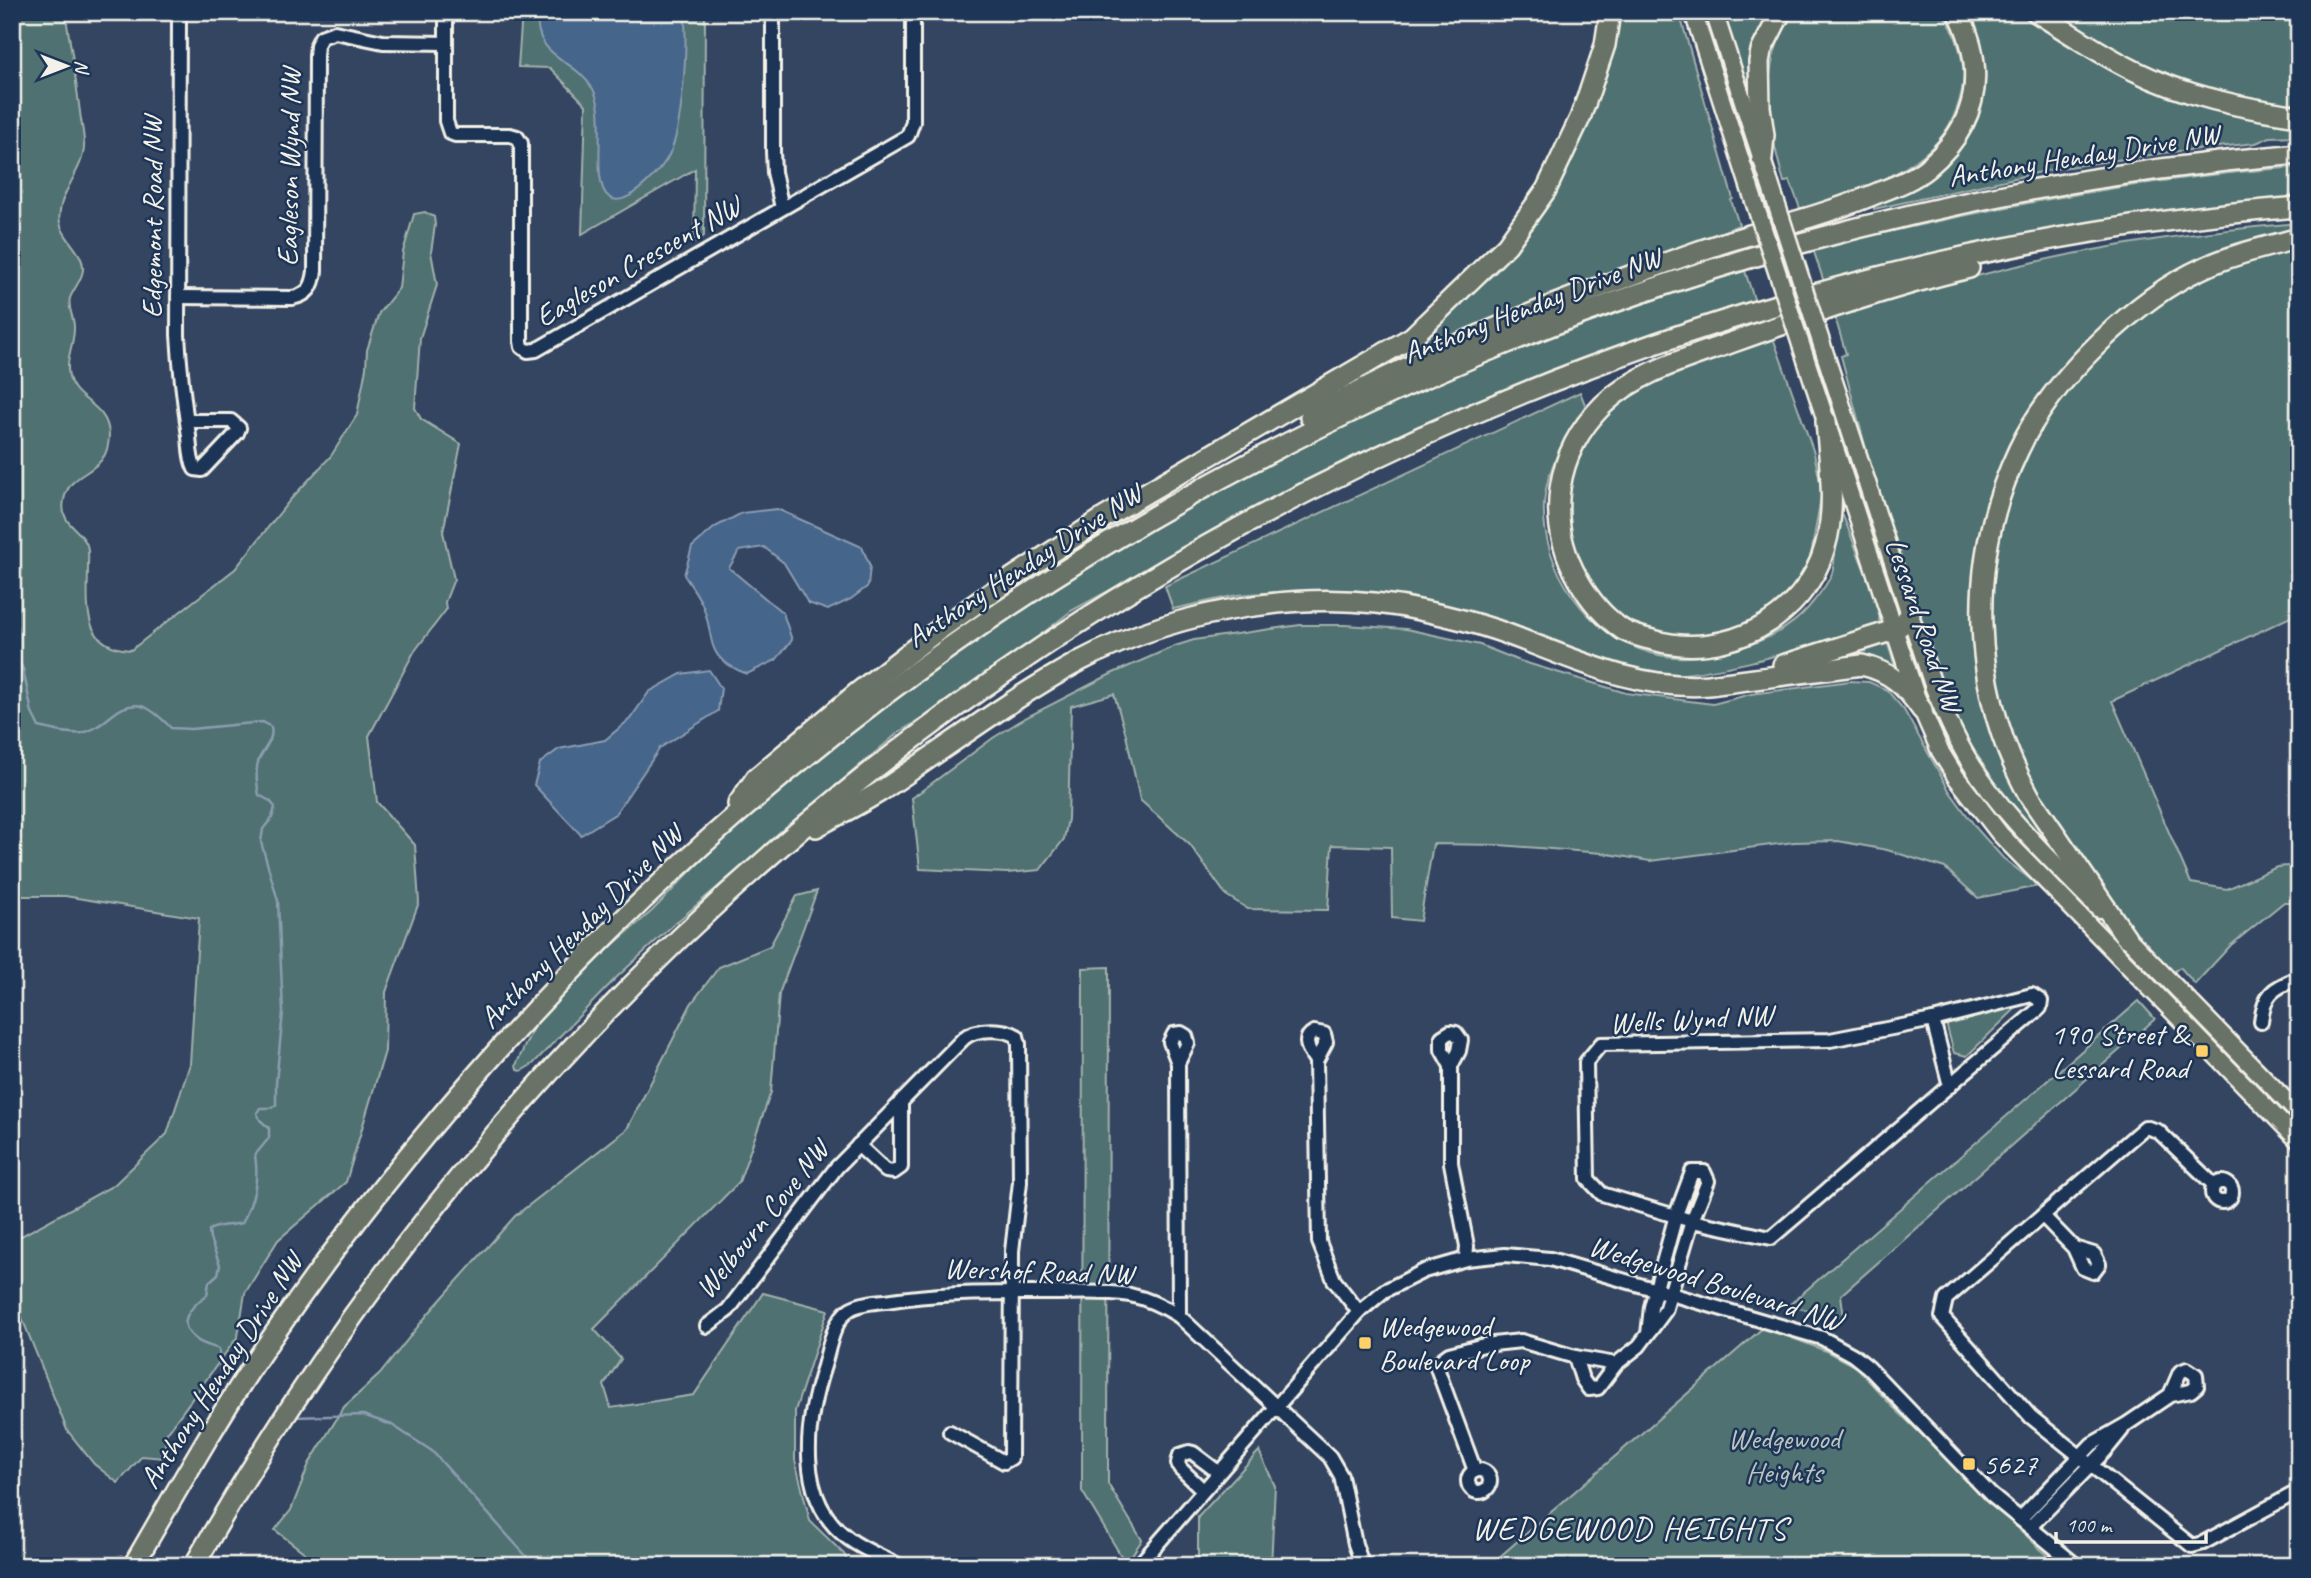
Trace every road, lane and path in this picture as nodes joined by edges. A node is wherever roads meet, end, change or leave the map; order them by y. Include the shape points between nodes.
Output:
1 (179, 12) edge
2 (446, 12) edge
3 (773, 12) edge
4 (913, 12) edge
5 (1610, 12) edge
6 (1693, 12) edge
7 (1714, 12) edge
8 (1781, 12) edge
9 (1957, 12) edge
10 (2036, 12) edge
11 (446, 43) junction
12 (2299, 116) edge
13 (2299, 154) edge
14 (1762, 158) junction
15 (2299, 206) edge
16 (782, 208) junction
17 (2170, 220) junction
18 (2299, 238) edge
19 (178, 297) junction
20 (187, 421) junction
21 (1826, 421) junction
22 (1199, 489) junction
23 (1910, 614) junction
24 (1894, 630) junction
25 (1732, 681) junction
26 (1922, 710) junction
27 (724, 826) junction
28 (776, 850) junction
29 (2126, 936) junction
30 (2299, 978) edge
31 (1933, 1020) junction
32 (2261, 1022) dead end
33 (1316, 1061) dead end
34 (1178, 1063) dead end
35 (1451, 1066) dead end
36 (1950, 1086) junction
37 (901, 1101) junction
38 (2299, 1114) edge
39 (2299, 1141) edge
40 (858, 1145) junction
41 (2214, 1185) dead end
42 (1676, 1215) junction
43 (2043, 1216) junction
44 (1692, 1221) junction
45 (2074, 1248) dead end
46 (1466, 1259) junction
47 (1656, 1289) junction
48 (1012, 1293) junction
49 (1671, 1294) junction
50 (1359, 1312) junction
51 (1179, 1316) junction
52 (707, 1326) dead end
53 (1648, 1334) junction
54 (1575, 1357) junction
55 (1616, 1364) junction
56 (2170, 1395) dead end
57 (1276, 1406) junction
58 (950, 1432) dead end
59 (2086, 1461) junction
60 (1475, 1471) dead end
61 (1218, 1472) junction
62 (1203, 1490) junction
63 (2299, 1491) edge
64 (2025, 1523) junction
65 (133, 1566) edge
66 (194, 1566) edge
67 (901, 1566) edge
68 (1138, 1566) edge
69 (1363, 1566) edge
70 (2077, 1566) edge

1 - 19 street, Edgemont Road NW
2 - 11 street, Eagleson Crescent NW
3 - 16 street via 774,172
4 - 16 street, Eagleson Crescent NW via 913,122 908,135
5 - 27 highway via 1605,45 1580,118 1546,190 1507,245 1412,337 1104,517 989,594 857,693 756,778
6 - 21 main road, Lessard Road NW, bridge
7 - 14 main road, Lessard Road NW
8 - 14 highway via 1761,51 1758,73
9 - 22 highway via 1975,61 1973,98 1948,148 1925,170 1857,202 1690,254 1483,333 1359,390 1268,441
10 - 12 highway via 2134,71 2178,89 2221,103
11 - 16 street, Eagleson Crescent NW via 450,133 510,135 521,143 521,341 528,351
11 - 19 street, Eagleson Wynd NW via 383,42 335,32 321,37 316,56 315,271 309,291 292,298
13 - 22 highway, Anthony Henday Drive NW via 2209,162 2037,189 1915,213 1717,267 1605,304 1450,366
14 - 23 main road, Lessard Road NW, bridge
15 - 17 highway
17 - 21 highway via 1873,295 1713,349 1628,386 1604,404 1574,443 1557,510 1567,560 1595,605 1626,632 1691,646 1737,639 1778,616 1800,597 1826,546 1831,498
17 - 28 highway via 1956,258 1770,307 1577,370 1425,434 1199,549 1067,630 873,769
18 - 29 highway via 2202,268 2124,318 2064,381 2034,422 2018,450 1989,533 1981,623 1987,676 2001,733 2030,797
19 - 20 street, Edgemont Road NW
20 - 20 street, Edgemont Road NW via 195,470 202,470 239,428 231,421
21 - 24 main road, Lessard Road NW
22 - 27 highway, Anthony Henday Drive NW via 977,627 830,737
23 - 24 highway
23 - 29 main road, Lessard Road NW via 1943,709 1970,762 2013,819
24 - 25 highway
24 - 26 main road, Lessard Road NW
25 - 26 highway via 1862,665 1899,680
25 - 28 highway via 1689,686 1630,678 1464,620 1379,603 1288,601 1246,606 1136,637 1082,660 1008,703 879,792
26 - 39 main road, Lessard Road NW via 1945,760 1986,818
27 - 65 highway, Anthony Henday Drive NW via 600,942 499,1048 409,1155 260,1355
28 - 66 highway via 692,926 583,1036 469,1163 306,1383
29 - 38 main road, Lessard Road NW
30 - 32 street via 2263,1001
31 - 36 street
31 - 36 street, Wells Wynd NW via 2032,995 2041,1000 2040,1008
31 - 42 street, Wells Wynd NW via 1830,1040 1601,1044 1586,1062 1588,1179 1602,1194
33 - 50 street via 1319,1242 1334,1280
34 - 51 street
35 - 46 street via 1451,1163
36 - 44 street, Wells Wynd NW via 1771,1238
37 - 40 street, Welbourn Cove NW
37 - 40 street, Welbourn Cove NW via 901,1167 886,1171
37 - 48 street, Welbourn Cove NW via 971,1032 1005,1031 1017,1036 1020,1182 1012,1242
40 - 52 street, Welbourn Cove NW via 728,1310
41 - 43 street via 2158,1131 2145,1127
42 - 44 street, Wells Wynd NW
42 - 44 street via 1692,1172 1704,1172 1708,1181
42 - 47 street
43 - 45 street
43 - 59 street via 1946,1299 1942,1317 2031,1418
44 - 49 street
46 - 47 street, Wedgewood Boulevard NW via 1505,1255 1550,1258
46 - 50 street, Wedgewood Boulevard NW via 1424,1271 1384,1291
47 - 49 street, Wedgewood Boulevard NW
47 - 53 street
48 - 51 street, Wershof Road NW via 1128,1295
48 - 58 street via 1011,1458 1003,1462
48 - 67 street, Wershof Road NW via 919,1295 864,1304 848,1310 837,1325 811,1409 812,1481 823,1510 842,1533
49 - 53 street
49 - 64 street, Wedgewood Boulevard NW via 1822,1338 1853,1355 1966,1471
50 - 57 street, Wedgewood Boulevard NW
51 - 57 street, Wershof Road NW
53 - 55 street
54 - 55 street
54 - 55 street via 1589,1389 1602,1385
54 - 60 street via 1521,1341 1484,1345 1441,1360 1437,1368
56 - 59 street via 2092,1444
57 - 61 street, Wedgewood Boulevard NW
57 - 69 street, Wershof Road NW via 1330,1457 1341,1476
59 - 63 street via 2192,1546
59 - 64 street
61 - 62 street, Wedgewood Boulevard NW
61 - 62 street via 1193,1453 1180,1455 1180,1468
62 - 68 street, Wedgewood Boulevard NW
64 - 70 street, Wedgewood Boulevard NW

